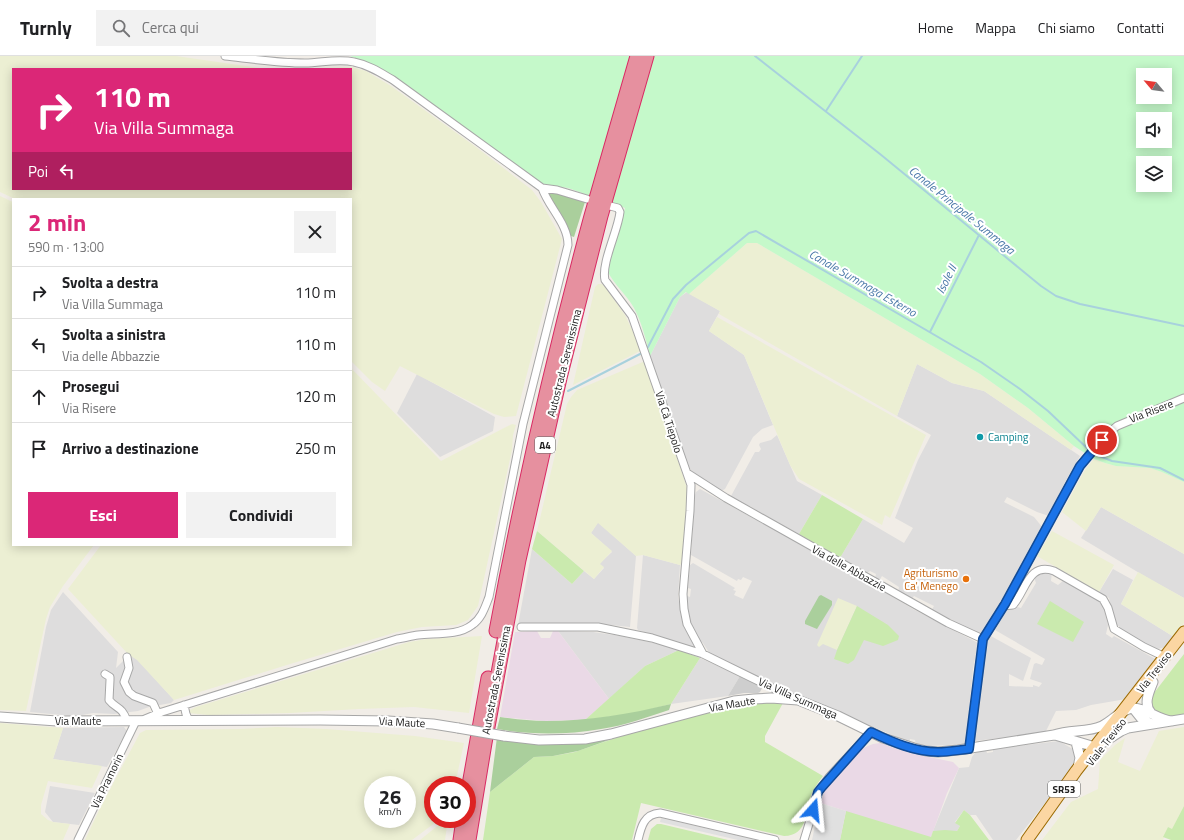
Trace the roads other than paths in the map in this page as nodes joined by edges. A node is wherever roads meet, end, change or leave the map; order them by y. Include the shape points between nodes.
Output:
1 (225, 56) edge
2 (637, 56) edge
3 (648, 56) edge
4 (542, 188) junction
5 (587, 199) dead end
6 (610, 206) dead end
7 (1184, 398) edge
8 (686, 473) junction
9 (1003, 606) junction
10 (521, 628) dead end
11 (1184, 632) edge
12 (983, 639) junction
13 (1184, 641) edge
14 (703, 654) junction
15 (1165, 656) junction
16 (127, 657) dead end
17 (105, 674) dead end
18 (1153, 682) junction
19 (769, 686) junction
20 (764, 698) junction
21 (798, 700) junction
22 (184, 705) junction
23 (1128, 709) junction
24 (1151, 713) junction
25 (158, 714) junction
26 (0, 717) edge
27 (1184, 719) edge
28 (1172, 720) junction
29 (134, 721) junction
30 (189, 721) junction
31 (1151, 724) junction
32 (871, 732) junction
33 (1076, 732) junction
34 (1054, 735) junction
35 (1109, 740) junction
36 (1076, 742) junction
37 (1095, 747) junction
38 (969, 749) junction
39 (1076, 771) junction
40 (470, 776) edge
41 (1071, 788) junction
42 (462, 828) edge
43 (1030, 836) edge
44 (78, 840) edge
45 (460, 840) edge
46 (470, 840) edge
47 (638, 840) edge
48 (775, 840) edge
49 (804, 840) edge

1 - 4 street via 272,62 344,60 367,65 393,80
2 - 40 highway, Autostrada Serenissima / A4 via 591,216 550,380 510,559
3 - 46 highway, Autostrada Serenissima / A4 via 601,216 560,378 513,591
4 - 5 street
4 - 22 street via 568,237 568,245 523,424 489,597 480,618 466,629 397,640
6 - 8 street, Via Cà Tiepolo via 618,208 620,212 606,264 605,280 632,316
7 - 9 street, Via Risere via 1118,426 1089,455 1080,466
8 - 12 street, Via delle Abbazzie via 934,616
8 - 14 street, Via Cà Tiepolo via 691,495 684,609 687,624
9 - 12 street, Via Risere
9 - 15 street, Via Risere via 1013,605 1031,575 1036,571 1048,569 1102,600 1108,608 1114,628 1144,647
10 - 14 street, Via Villa Summaga via 598,627 652,638
11 - 15 main road, Via Treviso / SR53
12 - 38 street
13 - 18 main road, Via Treviso
14 - 19 street, Via Villa Summaga
15 - 23 main road, Via Treviso / SR53
16 - 25 street via 129,668 124,682 129,692 139,699 153,703
17 - 29 street via 110,677 108,700
18 - 23 main road, Via Treviso
18 - 24 street via 1147,701 1147,709
19 - 20 street
19 - 21 street, Via Villa Summaga
20 - 21 street, Via Maute
20 - 30 street, Via Maute, bridge via 734,701 585,739 539,740 433,724 388,721
21 - 32 street, Via Villa Summaga
22 - 25 street
22 - 30 street
23 - 24 street
23 - 31 street
23 - 33 street, Via Villa Summaga via 1101,726
23 - 35 main road, Viale Treviso
23 - 37 main road, Viale Treviso / SR53
24 - 28 street via 1164,720
25 - 29 street
26 - 29 street, Via Maute via 57,721
27 - 28 street
28 - 31 street
29 - 30 street, Via Maute
29 - 44 street, Via Pramorin
31 - 35 street via 1128,728
32 - 38 street, Via Villa Summaga via 896,743 926,751
32 - 49 street via 818,792
33 - 34 street, Via Villa Summaga via 1061,732
33 - 37 street via 1084,735
34 - 36 street
34 - 38 street, Via Villa Summaga
35 - 37 street
35 - 41 main road, Viale Treviso
36 - 37 street
36 - 39 street via 1080,758
37 - 39 main road, Viale Treviso / SR53
37 - 41 street
39 - 43 main road, Viale Treviso / SR53
41 - 43 main road, Viale Treviso
42 - 45 highway
47 - 48 street via 646,818 655,813

